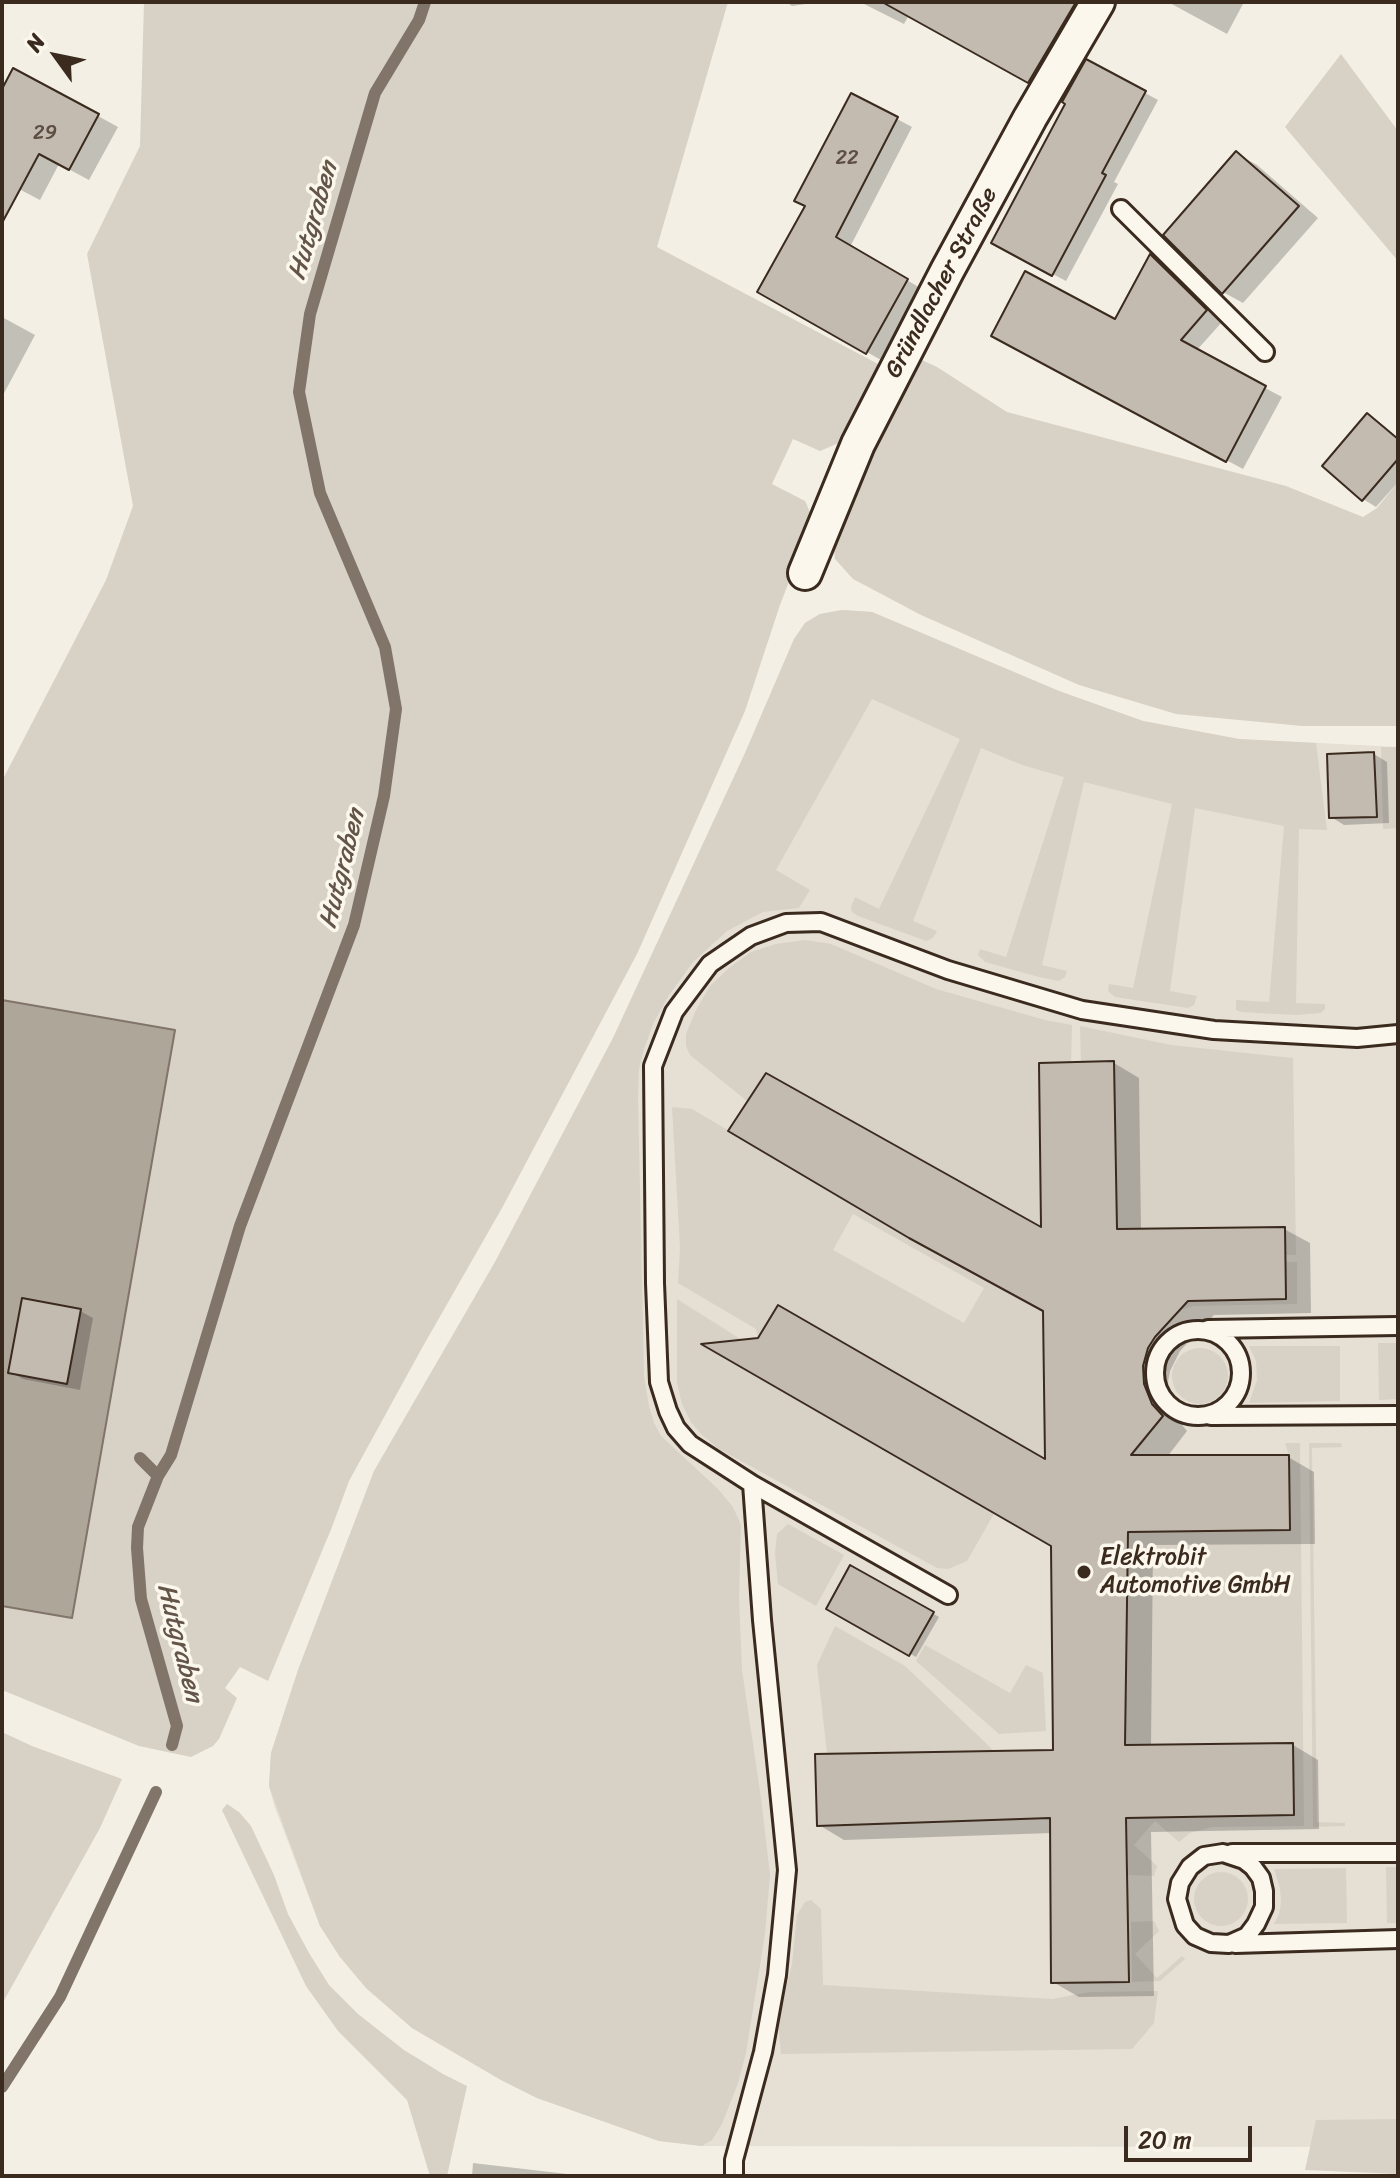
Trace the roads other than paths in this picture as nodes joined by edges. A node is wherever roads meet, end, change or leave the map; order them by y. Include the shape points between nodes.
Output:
1 (1098, 2) edge
2 (1121, 209) dead end
3 (1265, 352) dead end
4 (805, 573) dead end
5 (1398, 1034) edge
6 (1398, 1326) edge
7 (1200, 1330) junction
8 (1398, 1415) edge
9 (1205, 1416) junction
10 (752, 1484) junction
11 (948, 1595) dead end
12 (1223, 1853) junction
13 (1398, 1853) edge
14 (1398, 1939) edge
15 (1229, 1944) junction
16 (734, 2176) edge

1 - 4 street, Gründlacher Straße via 1030,118 858,444
2 - 3 lane
5 - 10 lane via 1357,1038 1214,1030 1082,1010 948,970 821,922 786,923 751,936 710,964 674,1012 653,1066 659,1382 676,1428 690,1444
6 - 7 lane
7 - 9 lane via 1229,1342 1241,1366 1231,1401
7 - 9 lane via 1175,1337 1164,1347 1154,1374 1166,1402 1189,1416
8 - 9 lane
10 - 11 lane
10 - 16 lane via 787,1870 777,1975
12 - 13 lane
12 - 15 lane via 1253,1867 1264,1891 1256,1924 1247,1936
12 - 15 lane via 1204,1856 1190,1867 1177,1899 1185,1925 1195,1936
14 - 15 lane

